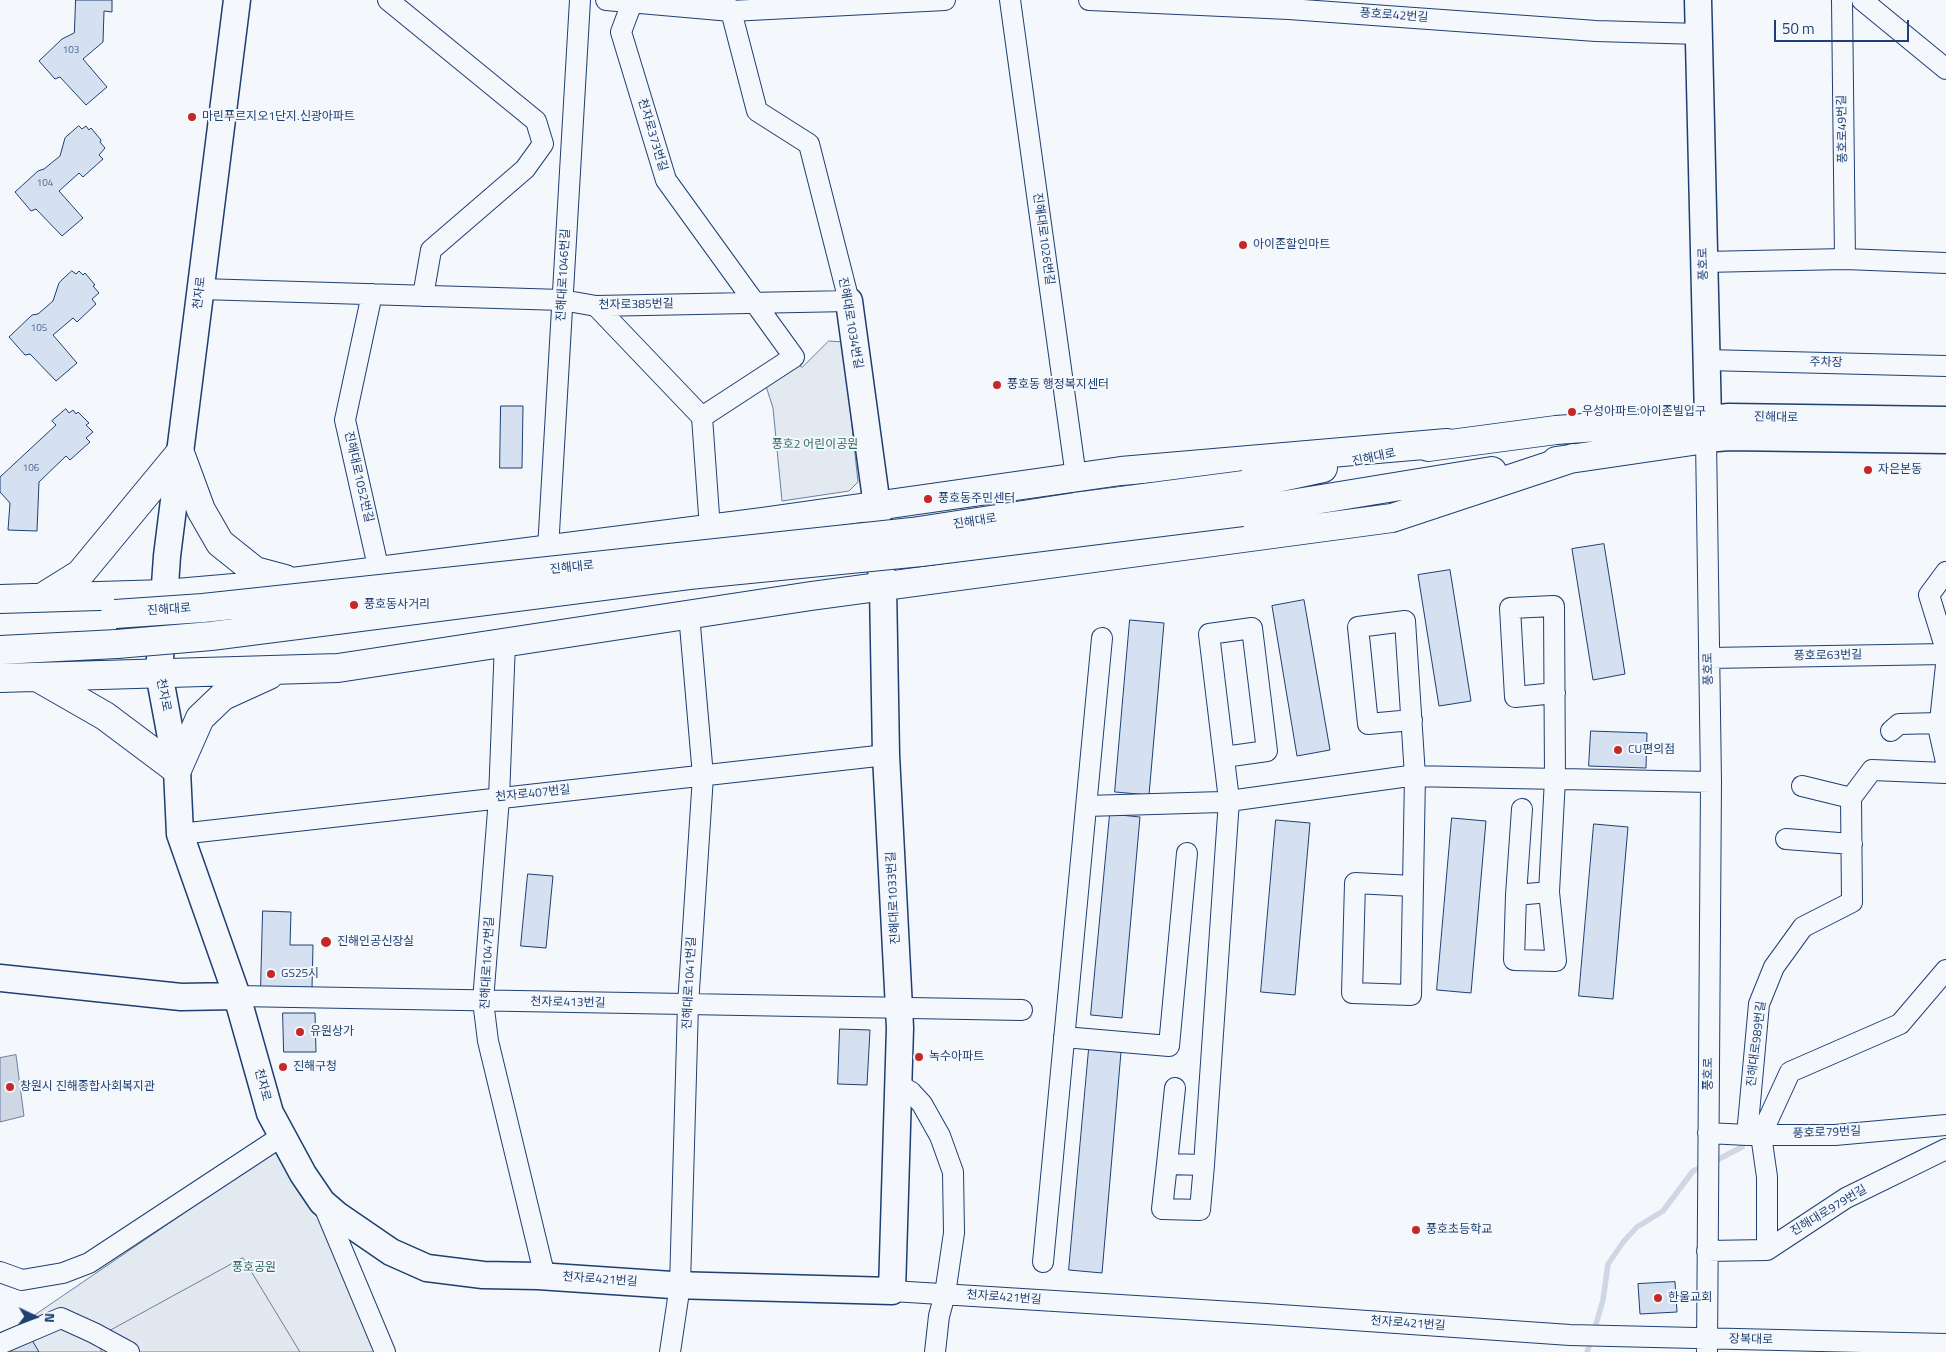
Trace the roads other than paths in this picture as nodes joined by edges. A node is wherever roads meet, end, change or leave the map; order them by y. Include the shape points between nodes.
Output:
1 (237, 0) edge
2 (388, 0) edge
3 (580, 0) edge
4 (606, 0) edge
5 (945, 0) edge
6 (1010, 0) edge
7 (1089, 0) edge
8 (1698, 0) edge
9 (1842, 0) edge
10 (1862, 0) edge
11 (632, 1) edge
12 (727, 6) edge
13 (1699, 34) junction
14 (1946, 70) edge
15 (1845, 259) junction
16 (1704, 262) junction
17 (1946, 263) edge
18 (201, 289) junction
19 (372, 294) junction
20 (423, 296) junction
21 (562, 300) junction
22 (849, 301) junction
23 (755, 303) junction
24 (596, 306) junction
25 (1706, 360) junction
26 (1946, 366) edge
27 (702, 417) junction
28 (1946, 420) edge
29 (1707, 429) junction
30 (1946, 440) edge
31 (1447, 443) junction
32 (180, 453) junction
33 (1573, 458) junction
34 (1076, 477) junction
35 (876, 506) junction
36 (710, 529) junction
37 (548, 549) junction
38 (380, 571) junction
39 (1946, 572) edge
40 (293, 582) junction
41 (883, 586) junction
42 (165, 594) junction
43 (0, 599) edge
44 (40, 599) junction
45 (689, 614) junction
46 (0, 618) edge
47 (1102, 638) dead end
48 (506, 642) junction
49 (0, 650) edge
50 (1946, 650) edge
51 (1946, 654) edge
52 (1709, 658) junction
53 (1946, 665) edge
54 (281, 670) junction
55 (159, 673) junction
56 (37, 677) junction
57 (0, 678) edge
58 (1555, 693) junction
59 (1412, 720) junction
60 (1940, 724) junction
61 (1891, 730) dead end
62 (886, 755) junction
63 (1224, 757) junction
64 (1946, 762) edge
65 (177, 770) junction
66 (1946, 773) edge
67 (703, 776) junction
68 (1415, 776) junction
69 (1555, 779) junction
70 (1711, 782) junction
71 (1802, 786) dead end
72 (499, 798) junction
73 (1851, 798) junction
74 (1229, 800) junction
75 (1086, 806) junction
76 (1522, 809) dead end
77 (180, 834) junction
78 (1786, 839) dead end
79 (1852, 844) junction
80 (1187, 853) dead end
81 (1413, 886) junction
82 (1549, 892) junction
83 (1516, 895) junction
84 (1946, 970) edge
85 (0, 978) edge
86 (237, 996) junction
87 (483, 1001) junction
88 (688, 1005) junction
89 (900, 1009) junction
90 (1022, 1010) dead end
91 (1064, 1037) junction
92 (899, 1085) junction
93 (1175, 1088) dead end
94 (1946, 1126) edge
95 (1708, 1133) junction
96 (1754, 1135) junction
97 (282, 1136) junction
98 (1946, 1149) edge
99 (1167, 1164) junction
100 (1204, 1165) junction
101 (322, 1202) junction
102 (1767, 1250) junction
103 (1707, 1251) junction
104 (1042, 1262) dead end
105 (0, 1272) edge
106 (545, 1276) junction
107 (680, 1285) junction
108 (892, 1291) junction
109 (945, 1294) junction
110 (0, 1344) edge
111 (1946, 1344) edge
112 (1706, 1345) edge
113 (129, 1352) edge
114 (385, 1352) edge
115 (670, 1352) edge
116 (936, 1352) edge

1 - 18 main road, 천자로
2 - 20 street via 536,121 543,144 525,169 431,250
3 - 21 street, 진해대로1046번길
4 - 11 street
5 - 12 street
6 - 34 street, 진해대로1026번길
7 - 13 street, 풍호로42번길
8 - 13 main road, 풍호로
9 - 15 street, 풍호로49번길
10 - 14 street
11 - 12 street
11 - 23 street, 천자로373번길 via 620,32 666,180
12 - 22 street, 진해대로1034번길 via 757,111 810,144
13 - 16 main road, 풍호로
15 - 16 street
15 - 17 street
16 - 25 main road, 풍호로
18 - 19 street, 천자로385번길
18 - 32 main road, 천자로
19 - 20 street, 천자로385번길
19 - 38 street, 진해대로1052번길 via 345,420
20 - 21 street, 천자로385번길
21 - 24 street, 천자로385번길
21 - 37 street, 진해대로1046번길
22 - 23 street, 천자로385번길
22 - 35 main road, 진해대로1034번길
23 - 24 street, 천자로385번길
23 - 27 street, 천자로373번길 via 794,357
24 - 27 street
25 - 26 street, 주차장
25 - 29 main road, 풍호로
27 - 36 street
28 - 29 main road, 진해대로 via 1729,417
29 - 30 main road, 진해대로 via 1729,437
29 - 31 highway, 진해대로 via 1556,430
29 - 33 highway, 진해대로
29 - 52 street, 풍호로
31 - 34 highway via 1121,470
31 - 46 highway, 진해대로, bridge via 1244,485 912,532 203,608
32 - 40 highway via 201,510 220,543 255,571
32 - 42 main road, 천자로
32 - 44 highway via 80,574
33 - 41 highway via 1392,518
33 - 49 highway, 진해대로, bridge via 1242,512 922,552 689,575 211,636
34 - 35 highway
35 - 36 highway
35 - 41 main road, 진해대로1033번길
36 - 37 highway
37 - 38 highway
38 - 40 highway
39 - 50 street via 1929,595
40 - 42 highway
41 - 45 highway
41 - 62 main road, 진해대로1033번길
42 - 44 highway
42 - 55 main road, 천자로
43 - 44 highway
45 - 48 highway
45 - 67 street, 진해대로1041번길
47 - 75 street
48 - 54 highway via 338,668
48 - 72 street, 진해대로1047번길
51 - 52 street, 풍호로63번길
52 - 70 street, 풍호로
53 - 60 street
54 - 55 highway
54 - 65 highway via 223,696 200,718
55 - 56 highway
55 - 65 main road, 천자로
56 - 57 highway
56 - 65 highway via 105,716
58 - 58 street via 1554,606 1510,608 1516,697
58 - 69 street
59 - 59 street via 1405,621 1358,627 1368,724
59 - 68 street
60 - 61 street via 1899,724
60 - 64 street
62 - 67 street, 천자로407번길
62 - 89 main road, 진해대로1033번길
63 - 63 street via 1209,634 1252,628 1267,751
63 - 74 street
65 - 77 main road, 천자로
66 - 73 street via 1872,770
67 - 72 street, 천자로407번길
67 - 88 street, 진해대로1041번길
68 - 69 street
68 - 74 street
68 - 81 street
69 - 70 street
69 - 82 street
70 - 95 street, 풍호로
71 - 73 street
72 - 77 street, 천자로407번길
72 - 87 street, 진해대로1047번길
73 - 79 street, 진해대로989번길
74 - 75 street
74 - 100 street
75 - 91 street
76 - 83 street
77 - 86 main road, 천자로
78 - 79 street
79 - 96 street, 진해대로989번길 via 1852,902 1803,927 1774,967 1759,1004
80 - 91 street via 1169,1046
81 - 81 street via 1410,995 1352,993 1355,883
82 - 83 street
82 - 83 street via 1556,961 1514,960
84 - 96 street via 1900,1024 1790,1072
85 - 86 main road via 181,997
86 - 87 street, 천자로413번길
86 - 97 main road, 천자로 via 270,1113
87 - 88 street, 천자로413번길
87 - 106 street, 진해대로1047번길 via 488,1041
88 - 89 street, 천자로413번길
88 - 107 street, 진해대로1041번길
89 - 90 street, 천자로413번길
89 - 92 main road, 진해대로1033번길
91 - 104 street
92 - 108 main road, 진해대로1033번길
92 - 109 street via 922,1104 940,1136 953,1172 954,1233
93 - 99 street
94 - 96 street, 풍호로79번길 via 1835,1135
95 - 96 street, 풍호로79번길
95 - 103 street, 풍호로
96 - 102 street via 1767,1177
97 - 101 main road, 천자로
97 - 105 street via 89,1264 63,1273 22,1280
98 - 102 street, 진해대로979번길 via 1846,1198
99 - 100 street
99 - 100 street via 1162,1209 1200,1210
101 - 106 main road, 천자로421번길 via 390,1252 428,1268 483,1275
101 - 114 street, 천자로
102 - 103 street
103 - 112 street, 풍호로
106 - 107 main road, 천자로421번길
107 - 108 main road, 천자로421번길
107 - 115 street, 진해대로1041번길
108 - 109 street, 천자로421번길
109 - 112 street, 천자로421번길
109 - 116 street via 939,1316
110 - 113 street via 61,1318
111 - 112 street, 장복대로

